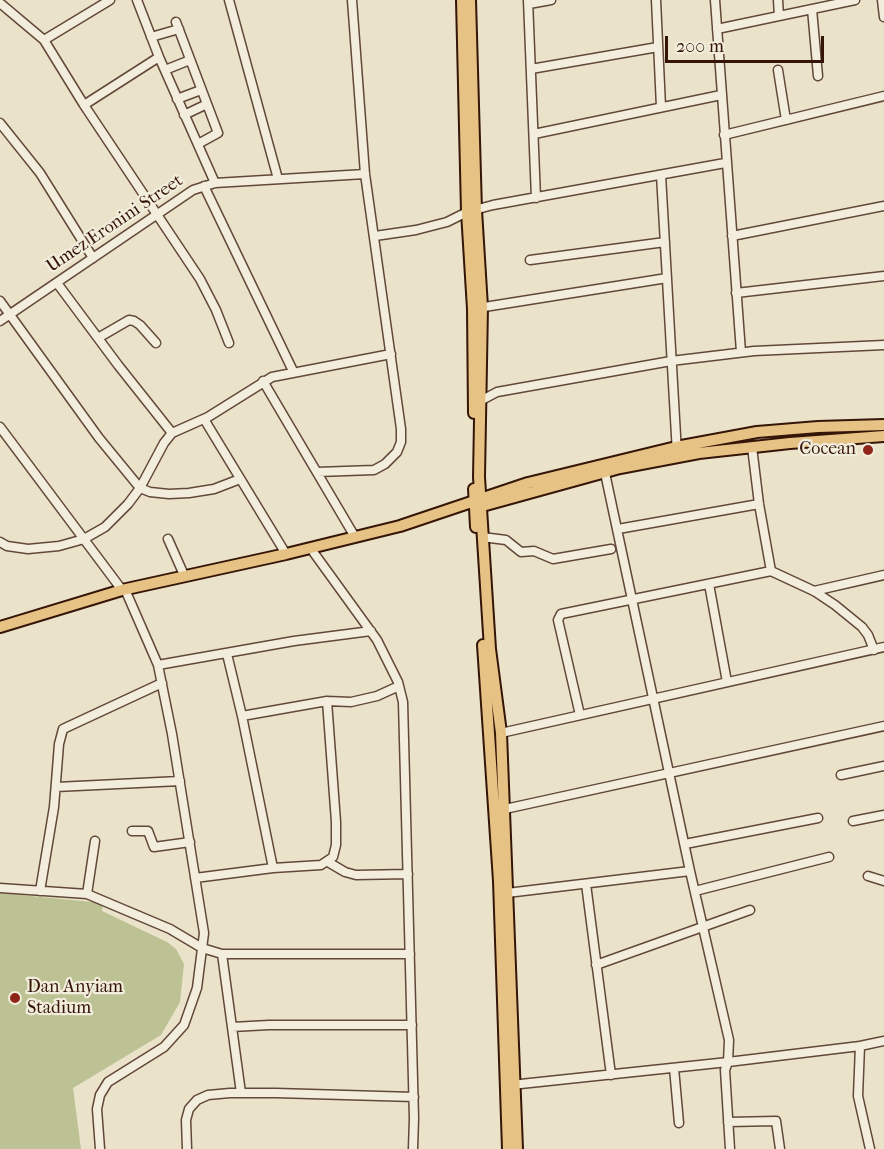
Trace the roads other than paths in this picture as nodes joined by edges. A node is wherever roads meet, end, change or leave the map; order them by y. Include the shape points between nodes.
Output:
1 (110, 0) edge
2 (137, 0) edge
3 (229, 0) edge
4 (352, 0) edge
5 (462, 0) edge
6 (470, 0) edge
7 (551, 0) edge
8 (656, 0) edge
9 (715, 0) edge
10 (778, 0) edge
11 (855, 0) edge
12 (882, 0) edge
13 (528, 2) edge
14 (6, 3) edge
15 (812, 9) junction
16 (779, 16) junction
17 (884, 17) edge
18 (717, 29) junction
19 (151, 37) junction
20 (44, 40) junction
21 (658, 47) junction
22 (159, 57) junction
23 (190, 60) junction
24 (531, 69) junction
25 (165, 70) junction
26 (778, 70) dead end
27 (818, 76) dead end
28 (201, 90) junction
29 (721, 95) junction
30 (884, 96) edge
31 (177, 99) junction
32 (207, 104) junction
33 (84, 105) junction
34 (661, 107) junction
35 (184, 115) junction
36 (786, 120) junction
37 (0, 123) edge
38 (534, 134) junction
39 (724, 135) junction
40 (198, 144) junction
41 (725, 163) junction
42 (365, 174) junction
43 (661, 175) junction
44 (278, 179) junction
45 (214, 183) junction
46 (204, 186) junction
47 (536, 198) junction
48 (884, 206) edge
49 (472, 211) junction
50 (156, 215) junction
51 (375, 236) junction
52 (732, 236) junction
53 (665, 242) junction
54 (93, 258) junction
55 (530, 260) dead end
56 (884, 276) edge
57 (667, 278) junction
58 (57, 283) junction
59 (736, 293) junction
60 (0, 301) edge
61 (477, 308) junction
62 (10, 314) junction
63 (0, 321) edge
64 (98, 338) junction
65 (156, 343) dead end
66 (229, 343) dead end
67 (884, 345) edge
68 (741, 352) junction
69 (391, 354) junction
70 (671, 361) junction
71 (293, 372) junction
72 (263, 381) junction
73 (482, 400) junction
74 (204, 419) junction
75 (884, 425) edge
76 (0, 427) edge
77 (172, 433) junction
78 (884, 436) edge
79 (752, 447) junction
80 (676, 452) junction
81 (317, 472) junction
82 (605, 473) junction
83 (477, 477) junction
84 (240, 479) junction
85 (140, 488) junction
86 (503, 491) junction
87 (477, 504) junction
88 (759, 504) junction
89 (459, 507) junction
90 (618, 530) junction
91 (356, 537) junction
92 (482, 537) junction
93 (84, 539) junction
94 (168, 539) dead end
95 (0, 542) edge
96 (612, 549) dead end
97 (314, 553) junction
98 (286, 554) junction
99 (771, 571) junction
100 (184, 575) junction
101 (884, 575) edge
102 (709, 584) junction
103 (813, 591) junction
104 (125, 592) junction
105 (633, 599) junction
106 (0, 627) edge
107 (370, 631) junction
108 (0, 633) edge
109 (884, 647) edge
110 (874, 650) junction
111 (226, 654) junction
112 (158, 665) junction
113 (727, 682) junction
114 (162, 683) junction
115 (399, 686) junction
116 (654, 698) junction
117 (327, 701) junction
118 (580, 715) junction
119 (242, 716) junction
120 (884, 726) edge
121 (501, 733) junction
122 (884, 766) edge
123 (669, 772) junction
124 (842, 775) dead end
125 (180, 782) junction
126 (56, 787) junction
127 (505, 809) junction
128 (884, 815) edge
129 (818, 818) dead end
130 (853, 821) dead end
131 (501, 829) junction
132 (132, 831) dead end
133 (95, 841) dead end
134 (190, 842) junction
135 (685, 844) junction
136 (829, 857) dead end
137 (328, 862) junction
138 (273, 868) junction
139 (690, 871) junction
140 (408, 874) junction
141 (868, 876) dead end
142 (195, 878) junction
143 (884, 881) edge
144 (586, 884) junction
145 (0, 888) edge
146 (40, 891) junction
147 (695, 891) junction
148 (507, 893) junction
149 (87, 894) junction
150 (750, 910) dead end
151 (703, 927) junction
152 (202, 948) junction
153 (222, 954) junction
154 (410, 954) junction
155 (596, 965) junction
156 (412, 1024) junction
157 (232, 1027) junction
158 (884, 1041) edge
159 (860, 1046) junction
160 (728, 1062) junction
161 (675, 1068) junction
162 (611, 1076) junction
163 (510, 1086) junction
164 (241, 1092) junction
165 (414, 1097) junction
166 (728, 1122) junction
167 (679, 1123) dead end
168 (100, 1149) edge
169 (187, 1149) edge
170 (413, 1149) edge
171 (508, 1149) edge
172 (518, 1149) edge
173 (730, 1149) edge
174 (780, 1149) edge
175 (870, 1149) edge

1 - 20 street
2 - 19 street
3 - 44 street
4 - 42 street
5 - 49 main road
6 - 49 main road
7 - 13 street
8 - 21 street
9 - 18 street
10 - 16 street
11 - 15 street
12 - 17 street
13 - 24 street
14 - 20 street
15 - 16 street
15 - 27 street
16 - 18 street
18 - 29 street
19 - 22 street
19 - 23 street via 177,26
20 - 33 street
21 - 24 street
21 - 34 street
22 - 25 street
22 - 33 street
23 - 25 street
23 - 28 street
24 - 38 street
25 - 31 street
26 - 36 street
28 - 31 street
28 - 32 street
29 - 34 street
29 - 39 street
30 - 36 street
31 - 35 street
32 - 35 street
32 - 40 street via 218,133
33 - 50 street
34 - 38 street
35 - 40 street
36 - 39 street
37 - 54 street via 40,172
38 - 47 street
39 - 41 street
40 - 45 street
41 - 43 street
41 - 52 street
42 - 44 street, Umez Eronini Street
42 - 51 street
43 - 47 street
43 - 53 street
44 - 45 street, Umez Eronini Street
45 - 46 street, Umez Eronini Street
46 - 50 street, Umez Eronini Street
46 - 71 street
47 - 49 street
48 - 52 street
49 - 51 street via 447,222
49 - 61 main road
50 - 54 street, Umez Eronini Street
50 - 66 street via 200,279
51 - 69 street
52 - 59 street
53 - 55 street
53 - 57 street
54 - 58 street, Umez Eronini Street
56 - 59 street
57 - 61 street
57 - 70 street
58 - 62 street, Umez Eronini Street
58 - 64 street
59 - 68 street
60 - 62 street
61 - 73 main road
61 - 83 main road
62 - 63 street, Umez Eronini Street
62 - 85 street
64 - 65 street via 129,320 140,325
64 - 77 street
67 - 68 street
68 - 70 street
69 - 71 street
69 - 81 street via 401,429 397,452 374,470
70 - 73 street via 497,392
70 - 80 street
71 - 72 street
72 - 74 street
72 - 81 street
73 - 83 main road
74 - 77 street
74 - 84 street
75 - 80 main road via 758,432
76 - 93 street
77 - 85 street
78 - 79 main road
79 - 80 main road
79 - 88 street
80 - 82 main road
80 - 86 main road
81 - 91 street
82 - 87 main road
82 - 90 street
83 - 86 main road via 486,488
83 - 87 main road
83 - 89 main road
84 - 85 street via 189,493 169,494
84 - 98 street
85 - 93 street via 105,527
86 - 87 main road
87 - 89 main road
87 - 92 main road
87 - 97 main road via 400,533
87 - 131 main road
88 - 90 street
88 - 99 street
89 - 91 main road
90 - 105 street
91 - 98 main road
92 - 96 street via 506,540 521,552 537,551 553,559
92 - 121 main road
93 - 95 street via 28,549
93 - 104 street
94 - 100 street
97 - 104 main road
97 - 107 street
98 - 100 main road
99 - 102 street
99 - 103 street
100 - 104 main road
101 - 103 street
102 - 105 street
102 - 113 street
103 - 110 street via 862,627
104 - 106 main road
104 - 108 main road
104 - 112 street
105 - 116 street
105 - 118 street via 558,617
107 - 111 street
107 - 115 street
109 - 110 street
110 - 113 street
111 - 112 street
111 - 119 street
112 - 114 street
113 - 116 street
114 - 125 street
114 - 126 street via 63,729 58,744
115 - 117 street via 351,702
115 - 140 street via 403,702
116 - 118 street
116 - 123 street
117 - 119 street
117 - 137 street via 336,834 333,857
118 - 121 street
119 - 138 street
120 - 123 street
121 - 127 main road
122 - 124 street
123 - 127 street
123 - 135 street
125 - 126 street
125 - 134 street
126 - 146 street
127 - 131 main road
128 - 130 street
129 - 135 street
131 - 148 main road
131 - 163 main road
132 - 134 street via 148,831 154,847
133 - 149 street
134 - 142 street
135 - 139 street
136 - 147 street
137 - 138 street
137 - 140 street via 356,875
138 - 142 street
139 - 144 street
139 - 147 street
140 - 154 street
141 - 143 street
142 - 152 street via 204,933
144 - 148 street
144 - 155 street
145 - 146 street
146 - 149 street
147 - 151 street
148 - 163 main road
149 - 152 street via 170,929
150 - 151 street
151 - 155 street
151 - 160 street via 729,1040
152 - 153 street
152 - 168 street via 197,988 184,1025 164,1047 108,1082 100,1095
153 - 154 street
153 - 157 street
154 - 156 street
155 - 162 street
156 - 157 street
156 - 165 street
157 - 164 street
158 - 159 street
159 - 160 street
159 - 175 street via 858,1096
160 - 161 street
160 - 166 street
161 - 162 street
161 - 167 street
162 - 163 street
163 - 171 main road
163 - 172 main road
164 - 165 street
164 - 169 street via 197,1100 186,1120
165 - 170 street
166 - 173 street
166 - 174 street via 776,1121

